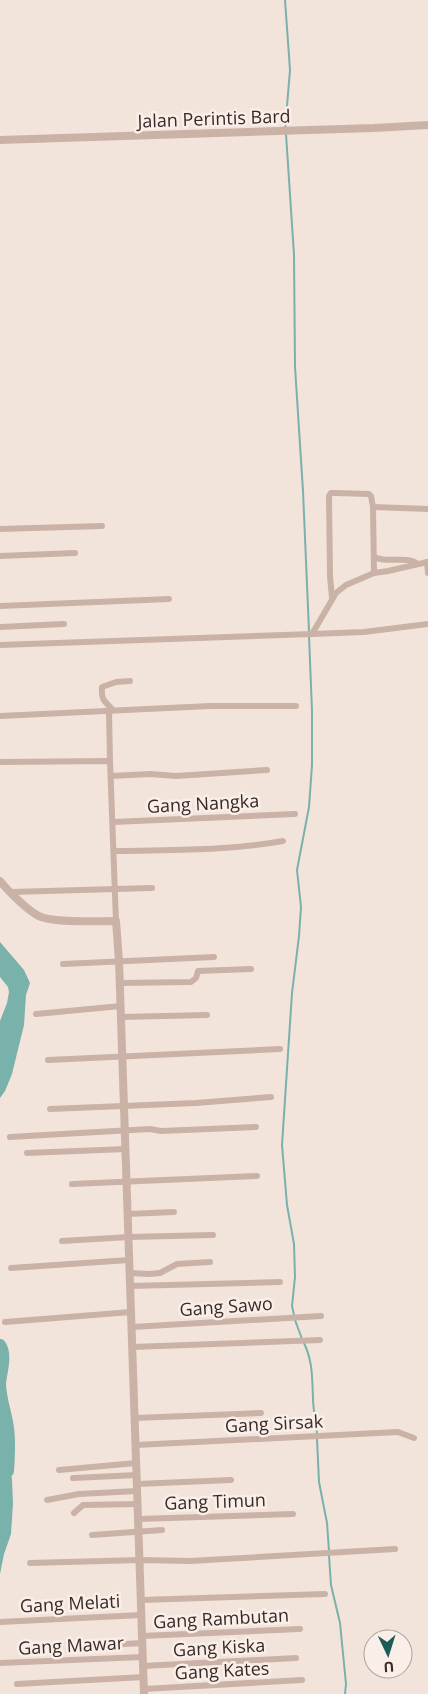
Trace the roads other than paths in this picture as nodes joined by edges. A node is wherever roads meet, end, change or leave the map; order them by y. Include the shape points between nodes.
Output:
1 (428, 124) edge
2 (0, 140) edge
3 (373, 507) junction
4 (428, 510) edge
5 (102, 526) dead end
6 (0, 529) edge
7 (75, 553) dead end
8 (0, 556) edge
9 (374, 557) junction
10 (428, 562) edge
11 (418, 564) junction
12 (374, 573) junction
13 (428, 573) edge
14 (332, 598) junction
15 (169, 599) dead end
16 (0, 606) edge
17 (64, 624) dead end
18 (428, 624) edge
19 (0, 627) edge
20 (311, 634) junction
21 (0, 645) edge
22 (130, 681) dead end
23 (296, 706) dead end
24 (111, 711) junction
25 (0, 716) edge
26 (110, 761) junction
27 (0, 762) edge
28 (267, 770) dead end
29 (111, 776) junction
30 (295, 814) dead end
31 (113, 822) junction
32 (283, 841) dead end
33 (114, 851) junction
34 (0, 881) edge
35 (152, 888) dead end
36 (116, 890) junction
37 (11, 892) junction
38 (116, 921) junction
39 (214, 957) dead end
40 (119, 961) junction
41 (63, 964) dead end
42 (251, 969) dead end
43 (120, 982) junction
44 (121, 1006) junction
45 (36, 1014) dead end
46 (207, 1015) dead end
47 (121, 1017) junction
48 (280, 1049) dead end
49 (122, 1057) junction
50 (48, 1060) dead end
51 (271, 1097) dead end
52 (124, 1106) junction
53 (50, 1109) dead end
54 (256, 1128) dead end
55 (125, 1130) junction
56 (10, 1137) dead end
57 (126, 1149) junction
58 (27, 1153) dead end
59 (257, 1176) dead end
60 (127, 1182) junction
61 (72, 1184) dead end
62 (174, 1212) dead end
63 (128, 1214) junction
64 (213, 1235) dead end
65 (128, 1236) junction
66 (62, 1241) dead end
67 (129, 1260) junction
68 (210, 1262) dead end
69 (11, 1268) dead end
70 (130, 1273) junction
71 (280, 1282) dead end
72 (130, 1286) junction
73 (131, 1312) junction
74 (322, 1316) dead end
75 (5, 1322) dead end
76 (132, 1327) junction
77 (320, 1340) dead end
78 (132, 1346) junction
79 (261, 1413) dead end
80 (135, 1418) junction
81 (414, 1438) dead end
82 (136, 1445) junction
83 (136, 1464) junction
84 (60, 1470) dead end
85 (73, 1478) dead end
86 (231, 1480) dead end
87 (137, 1483) junction
88 (47, 1500) dead end
89 (138, 1504) junction
90 (74, 1513) dead end
91 (294, 1514) dead end
92 (138, 1519) junction
93 (162, 1530) dead end
94 (139, 1531) junction
95 (92, 1535) dead end
96 (395, 1549) dead end
97 (140, 1560) junction
98 (30, 1564) dead end
99 (325, 1594) dead end
100 (141, 1600) junction
101 (141, 1615) junction
102 (0, 1622) edge
103 (300, 1630) dead end
104 (142, 1640) junction
105 (92, 1646) dead end
106 (143, 1657) junction
107 (296, 1658) dead end
108 (0, 1664) edge
109 (143, 1666) junction
110 (144, 1677) junction
111 (302, 1680) dead end
112 (17, 1684) dead end
113 (222, 1685) junction
114 (144, 1692) edge
115 (223, 1694) edge

1 - 2 street, Jalan Perintis Bard
3 - 4 street
3 - 9 street
3 - 14 street via 372,496 368,494 331,493 329,496
5 - 6 street
7 - 8 street
9 - 11 street via 412,560
9 - 12 street
10 - 11 street
10 - 13 street
11 - 12 street
12 - 14 street via 346,585
14 - 20 street
15 - 16 street
17 - 19 street
18 - 20 street via 364,632
20 - 21 street
22 - 24 street via 102,687 102,698
23 - 24 street
24 - 25 street
24 - 26 street
26 - 27 street
26 - 29 street
28 - 29 street
29 - 31 street
30 - 31 street, Gang Nangka
31 - 33 street
32 - 33 street via 249,847
33 - 36 street
34 - 37 street
35 - 36 street
36 - 37 street
36 - 38 street
37 - 38 street via 41,917
38 - 40 street
39 - 40 street
40 - 41 street
40 - 43 street
42 - 43 street via 198,971 191,982
43 - 44 street
44 - 45 street
44 - 47 street
46 - 47 street
47 - 49 street
48 - 49 street
49 - 50 street
49 - 52 street
51 - 52 street
52 - 53 street
52 - 55 street
54 - 55 street
55 - 56 street
55 - 57 street
57 - 58 street
57 - 60 street
59 - 60 street
60 - 61 street
60 - 63 street
62 - 63 street
63 - 65 street
64 - 65 street
65 - 66 street
65 - 67 street
67 - 69 street
67 - 70 street
68 - 70 street via 177,1264 160,1273
70 - 72 street
71 - 72 street
72 - 73 street
73 - 75 street
73 - 76 street
74 - 76 street, Gang Sawo
76 - 78 street
77 - 78 street
78 - 80 street
79 - 80 street
80 - 82 street
81 - 82 street, Gang Sirsak via 398,1432
82 - 83 street
83 - 84 street
83 - 87 street
85 - 87 street
86 - 87 street
87 - 88 street
87 - 89 street
89 - 90 street via 83,1505
89 - 92 street
91 - 92 street, Gang Timun
92 - 94 street
93 - 94 street
94 - 95 street
94 - 97 street
96 - 97 street via 190,1561
97 - 98 street
97 - 100 street
99 - 100 street
100 - 101 street
101 - 102 street, Gang Melati
101 - 104 street
103 - 104 street, Gang Rambutan
104 - 105 street, Gang Rambutan
104 - 106 street
106 - 108 street, Gang Mawar
106 - 109 street
107 - 109 street, Gang Kiska
109 - 110 street
110 - 112 street
110 - 114 street
111 - 113 street, Gang Kates
113 - 114 street, Gang Kates
113 - 115 street

